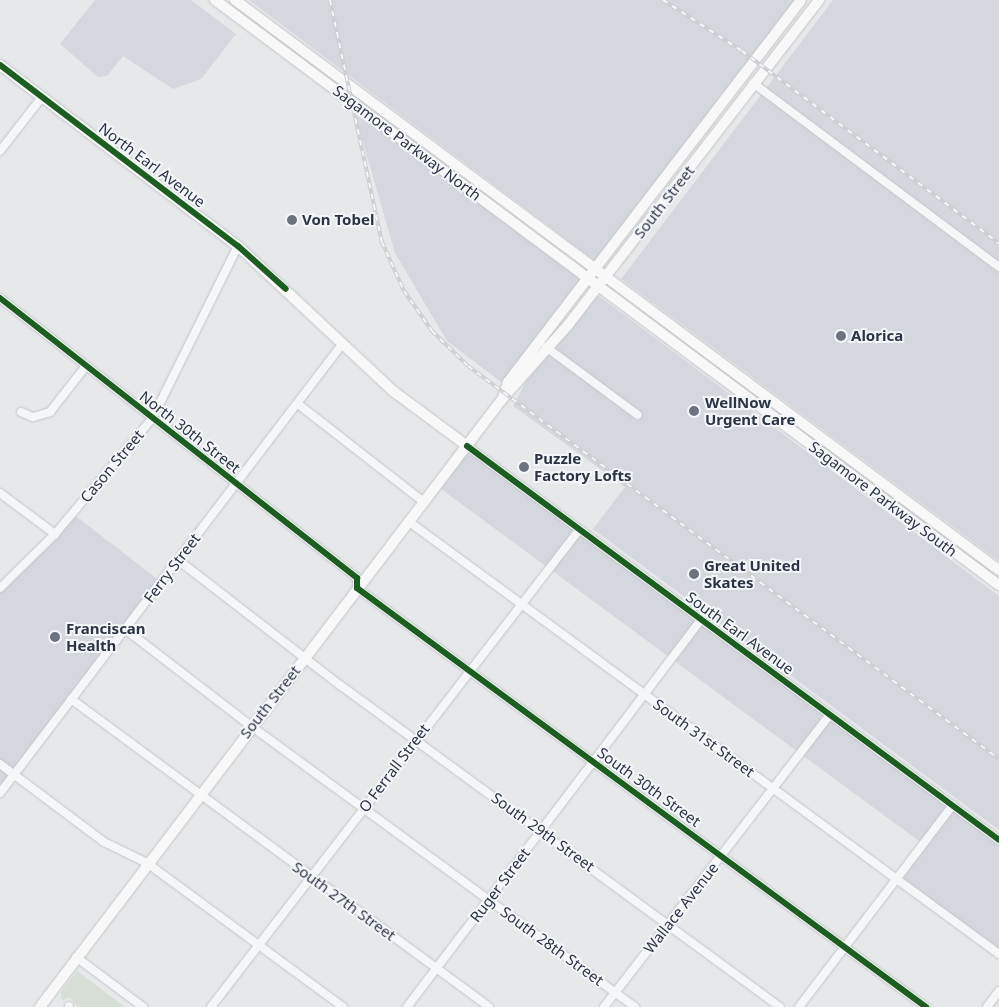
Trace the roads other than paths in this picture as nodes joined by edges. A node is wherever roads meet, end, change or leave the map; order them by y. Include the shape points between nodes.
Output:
1 (215, 0) edge
2 (235, 0) edge
3 (801, 0) edge
4 (818, 0) edge
5 (789, 16) junction
6 (800, 24) junction
7 (0, 65) edge
8 (753, 83) junction
9 (42, 97) junction
10 (0, 151) edge
11 (238, 246) junction
12 (597, 268) junction
13 (999, 268) edge
14 (607, 276) junction
15 (587, 280) junction
16 (598, 288) junction
17 (3, 301) edge
18 (0, 311) edge
19 (343, 343) junction
20 (546, 347) junction
21 (86, 366) junction
22 (502, 398) junction
23 (298, 404) junction
24 (22, 412) dead end
25 (638, 415) dead end
26 (152, 419) junction
27 (467, 446) junction
28 (236, 484) junction
29 (0, 493) edge
30 (424, 502) junction
31 (408, 521) junction
32 (579, 530) junction
33 (55, 534) junction
34 (178, 560) junction
35 (999, 570) edge
36 (999, 585) edge
37 (0, 588) edge
38 (357, 588) junction
39 (522, 604) junction
40 (701, 620) junction
41 (125, 629) junction
42 (304, 658) junction
43 (470, 671) junction
44 (645, 694) junction
45 (71, 699) junction
46 (830, 715) junction
47 (251, 726) junction
48 (416, 740) junction
49 (594, 761) junction
50 (0, 764) edge
51 (14, 774) junction
52 (773, 789) junction
53 (0, 793) edge
54 (199, 795) junction
55 (953, 805) junction
56 (364, 808) junction
57 (542, 830) junction
58 (999, 840) edge
59 (722, 855) junction
60 (147, 863) junction
61 (311, 877) junction
62 (897, 880) junction
63 (488, 900) junction
64 (668, 924) junction
65 (258, 945) junction
66 (846, 947) junction
67 (999, 954) edge
68 (76, 957) junction
69 (436, 968) junction
70 (999, 991) edge
71 (616, 992) junction
72 (40, 1007) edge
73 (143, 1007) edge
74 (211, 1007) edge
75 (343, 1007) edge
76 (407, 1007) edge
77 (489, 1007) edge
78 (604, 1007) edge
79 (635, 1007) edge
80 (780, 1007) edge
81 (799, 1007) edge
82 (926, 1007) edge
83 (987, 1007) edge

1 - 15 main road, Sagamore Parkway North
2 - 12 main road, Sagamore Parkway North
3 - 5 main road, South Street
4 - 6 main road, South Street
5 - 6 main road
5 - 12 main road, South Street
6 - 8 main road, South Street
7 - 9 main road, North Earl Avenue
8 - 13 street
8 - 14 main road, South Street
9 - 10 street
9 - 11 main road, North Earl Avenue
11 - 19 main road, North Earl Avenue
11 - 26 street, Cason Street
12 - 14 main road, Sagamore Parkway North
12 - 15 main road, South Street
14 - 16 main road, South Street
14 - 35 main road, Sagamore Parkway South
15 - 16 main road, Sagamore Parkway North
15 - 22 main road, South Street via 506,385
16 - 20 main road, South Street
16 - 36 main road, Sagamore Parkway South
17 - 18 street
17 - 21 street, North 30th Street
19 - 23 street, Ferry Street
19 - 27 main road, North Earl Avenue via 393,391
20 - 22 main road, South Street via 514,389
20 - 25 street
21 - 24 street via 50,412 33,417
21 - 26 street, North 30th Street
22 - 27 main road, South Street
23 - 28 street, Ferry Street
23 - 30 street
26 - 28 street, North 30th Street
26 - 33 street, Cason Street
27 - 30 main road, South Street
27 - 32 street, South Earl Avenue
28 - 34 street, Ferry Street
28 - 38 street, North 30th Street via 357,578
29 - 33 street
30 - 31 main road, South Street
31 - 38 main road, South Street
31 - 39 street, South 31st Street
32 - 39 street, O Ferrall Street
32 - 40 street, South Earl Avenue
33 - 37 street, Cason Street
34 - 41 street, Ferry Street
34 - 42 street, South 29th Street
38 - 42 main road, South Street
38 - 43 street, South 30th Street
39 - 43 street, O Ferrall Street
39 - 44 street, South 31st Street
40 - 44 street, Ruger Street
40 - 46 street, South Earl Avenue
41 - 45 street, Ferry Street
41 - 47 street, South 28th Street
42 - 47 main road, South Street
42 - 48 street, South 29th Street
43 - 48 street, O Ferrall Street
43 - 49 street, South 30th Street
44 - 49 street, Ruger Street
44 - 52 street, South 31st Street
45 - 51 street, Ferry Street
45 - 54 street, South 27th Street
46 - 52 street, Wallace Avenue
46 - 55 street, South Earl Avenue
47 - 54 main road, South Street
47 - 56 street, South 28th Street
48 - 56 street, O Ferrall Street
48 - 57 street, South 29th Street
49 - 57 street, Ruger Street
49 - 59 street, South 30th Street
50 - 51 street
51 - 53 street, Ferry Street
51 - 60 street via 104,842
52 - 59 street, Wallace Avenue
52 - 62 street, South 31st Street
54 - 60 main road, South Street
54 - 61 street, South 27th Street
55 - 58 street, South Earl Avenue
55 - 62 street
56 - 61 street, O Ferrall Street
56 - 63 street, South 28th Street
57 - 63 street, Ruger Street
57 - 64 street, South 29th Street
59 - 64 street, Wallace Avenue
59 - 66 street, South 30th Street
60 - 65 street
60 - 68 main road, South Street
61 - 65 street, O Ferrall Street
61 - 69 street, South 27th Street
62 - 66 street
62 - 67 street, South 31st Street
63 - 69 street, Ruger Street
63 - 71 street, South 28th Street
64 - 71 street, Wallace Avenue
64 - 80 street, South 29th Street
65 - 74 street, O Ferrall Street
65 - 75 street
66 - 81 street
66 - 82 street, South 30th Street
68 - 72 main road, South Street
68 - 73 street
69 - 76 street, Ruger Street
69 - 77 street, South 27th Street
70 - 83 street
71 - 78 street, Wallace Avenue
71 - 79 street, South 28th Street

